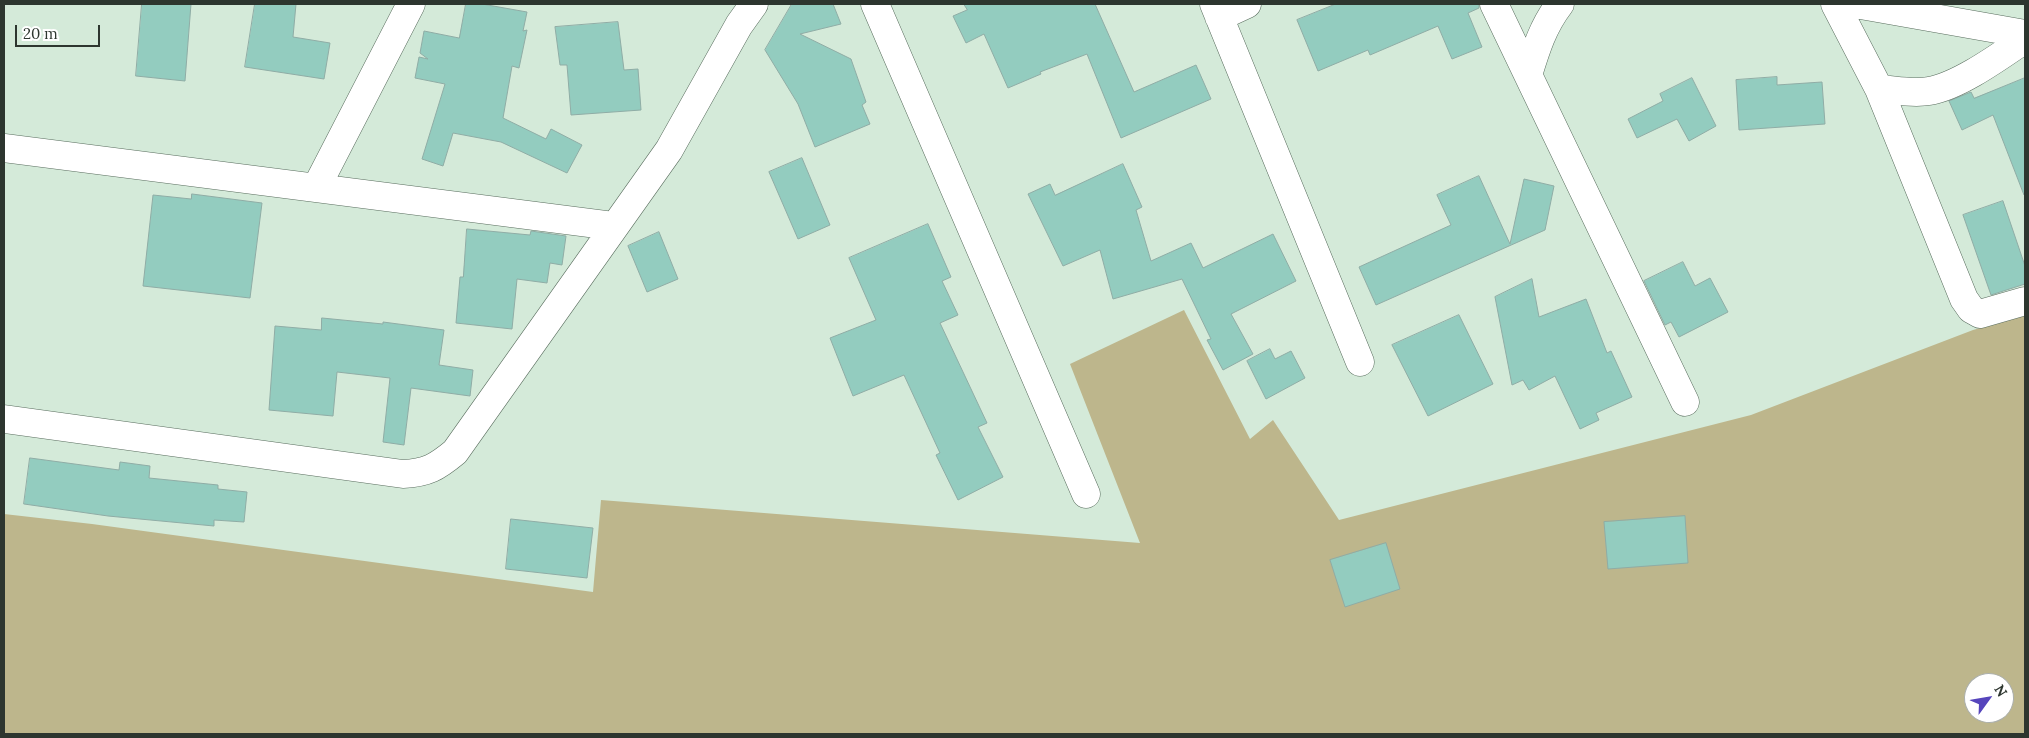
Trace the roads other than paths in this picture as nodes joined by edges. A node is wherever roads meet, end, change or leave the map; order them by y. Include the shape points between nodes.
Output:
1 (412, 4) edge
2 (754, 4) edge
3 (876, 4) edge
4 (1247, 4) edge
5 (1494, 4) edge
6 (1560, 4) edge
7 (1834, 4) edge
8 (1855, 4) edge
9 (1216, 10) edge
10 (2025, 34) edge
11 (2025, 39) edge
12 (1528, 75) junction
13 (1879, 89) junction
14 (4, 148) edge
15 (316, 188) junction
16 (613, 226) junction
17 (2025, 301) edge
18 (1360, 362) dead end
19 (1686, 402) dead end
20 (4, 419) edge
21 (1086, 494) dead end

1 - 15 street
2 - 16 street via 669,150
3 - 21 street
4 - 9 street
5 - 12 street
6 - 12 street via 1539,40
7 - 13 street
8 - 10 street
9 - 18 street
11 - 13 street via 1987,64 1930,91
12 - 19 street
13 - 17 street via 1964,299 1971,309 1980,314
14 - 15 street
15 - 16 street
16 - 20 street via 455,452 439,465 421,473 403,474

